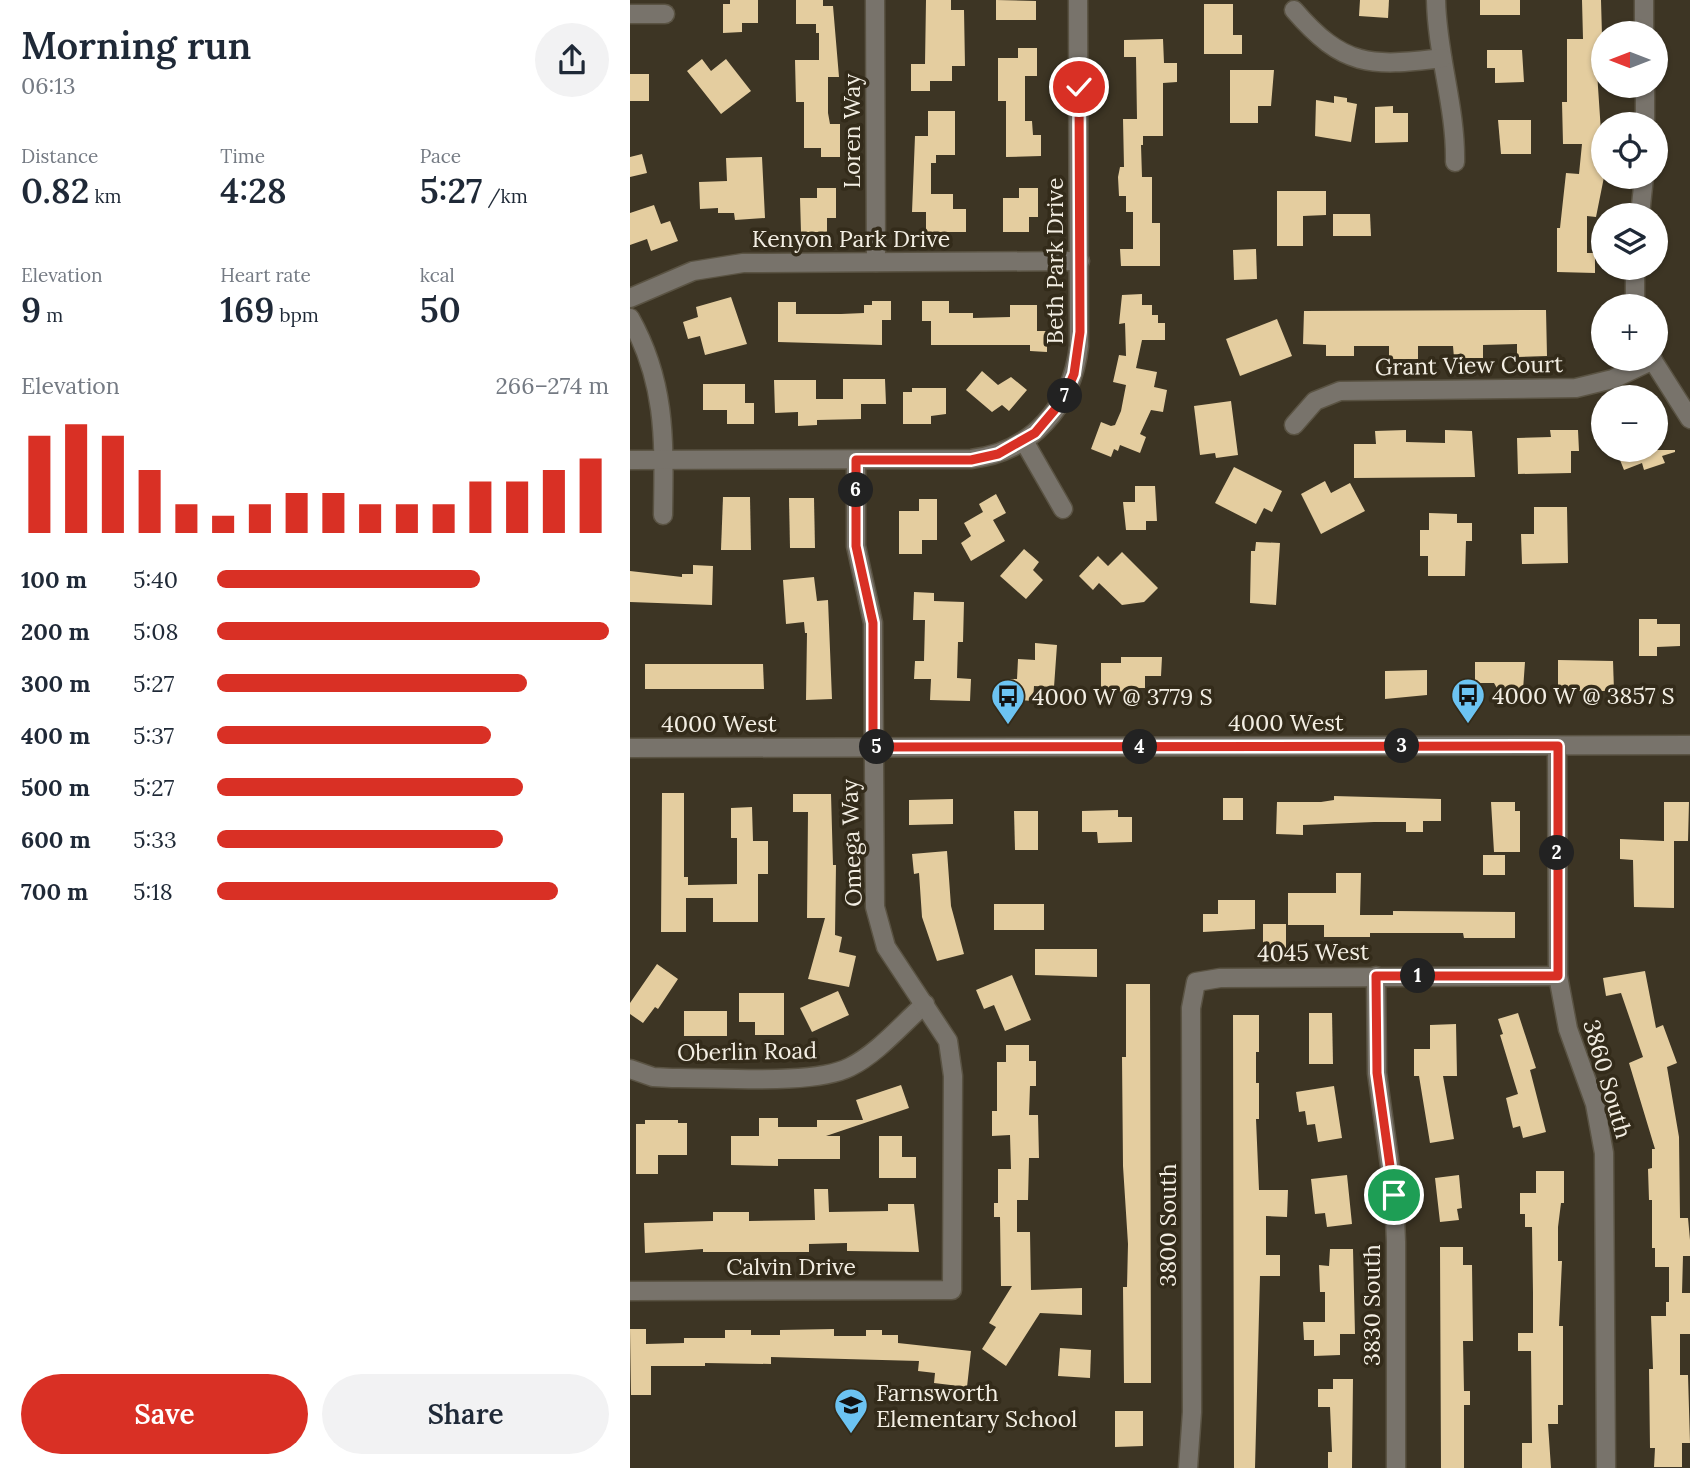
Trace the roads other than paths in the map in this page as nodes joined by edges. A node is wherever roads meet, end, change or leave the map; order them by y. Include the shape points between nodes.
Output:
1 (875, 0) edge
2 (1078, 0) edge
3 (1436, 0) edge
4 (1644, 0) edge
5 (1294, 10) dead end
6 (630, 14) edge
7 (666, 15) dead end
8 (1644, 21) edge
9 (1442, 58) junction
10 (1455, 162) dead end
11 (1080, 261) junction
12 (876, 262) junction
13 (630, 298) edge
14 (630, 318) edge
15 (1629, 371) edge
16 (1660, 371) edge
17 (1690, 419) edge
18 (1294, 425) dead end
19 (1024, 441) junction
20 (630, 460) edge
21 (663, 460) junction
22 (856, 460) junction
23 (1063, 509) dead end
24 (663, 515) dead end
25 (1690, 745) edge
26 (1558, 746) junction
27 (873, 747) junction
28 (630, 748) edge
29 (1376, 976) junction
30 (1558, 976) junction
31 (1196, 982) joint
32 (925, 1004) junction
33 (630, 1069) edge
34 (952, 1290) joint
35 (630, 1291) edge
36 (1188, 1468) edge
37 (1396, 1468) edge
38 (1606, 1468) edge

1 - 12 street, Loren Way
2 - 11 street, Beth Park Drive
3 - 9 street
4 - 8 street
5 - 9 street via 1321,40 1348,56 1388,63
6 - 7 street
9 - 10 street via 1454,112
11 - 12 street, Kenyon Park Drive
11 - 19 street, Beth Park Drive via 1074,374 1055,412
12 - 13 street, Kenyon Park Drive via 726,265 693,271
14 - 21 street via 659,393
15 - 18 street, Grant View Court via 1576,388 1340,391 1315,401
16 - 17 street
19 - 22 street, Beth Park Drive via 971,460
19 - 23 street
20 - 21 street, Beth Park Drive
21 - 22 street, Beth Park Drive
21 - 24 street
22 - 27 street, Omega Way via 856,546 873,623
25 - 26 street, 4000 West
26 - 27 street, 4000 West
26 - 30 street, 3860 South
27 - 28 street, 4000 West
27 - 32 street, Omega Way via 875,907 886,947
29 - 30 street, 4045 West
29 - 31 street, 4045 West
29 - 37 street, 3830 South via 1377,1073 1396,1242
30 - 38 street, 3860 South via 1568,1030 1595,1104 1604,1153
31 - 36 street, 3800 South via 1191,1008 1192,1412
32 - 33 street, Oberlin Road via 861,1060 836,1072 801,1077 672,1078
32 - 34 street, Omega Way via 942,1027 952,1059
34 - 35 street, Calvin Drive

